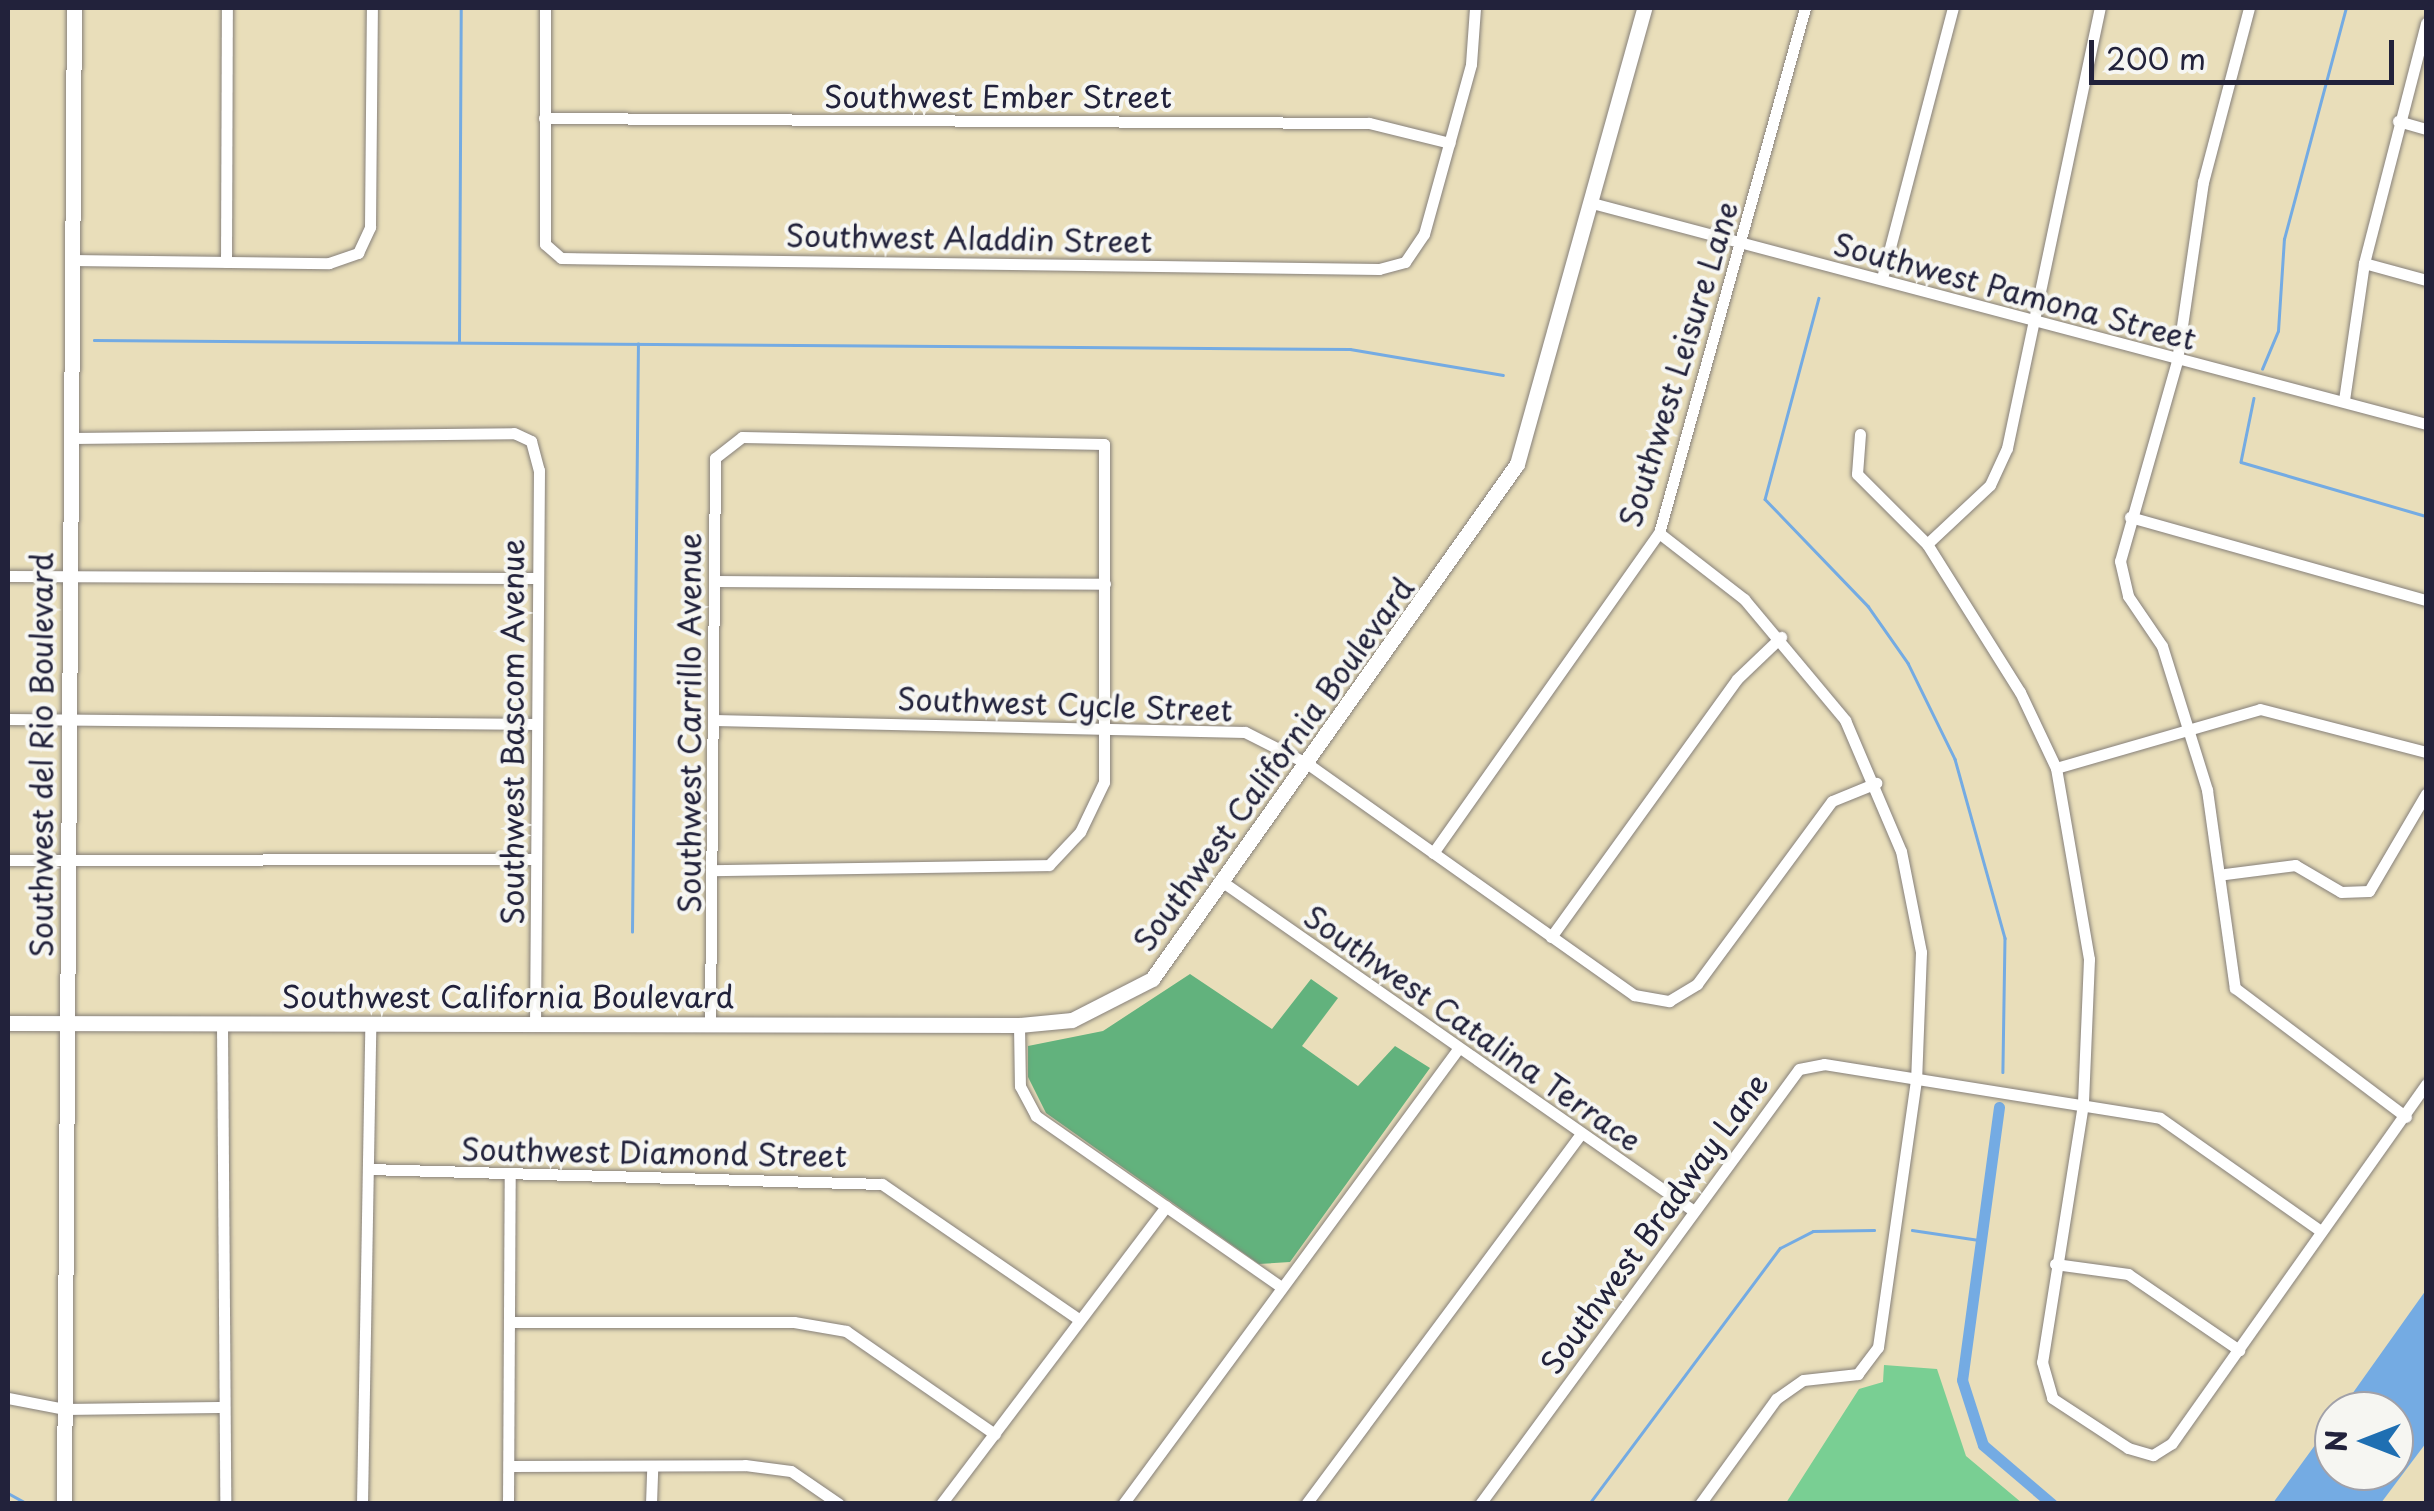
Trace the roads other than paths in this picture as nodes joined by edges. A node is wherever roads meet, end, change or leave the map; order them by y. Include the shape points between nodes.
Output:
1 (74, 8) edge
2 (226, 8) edge
3 (372, 8) edge
4 (545, 8) edge
5 (1475, 8) edge
6 (1644, 8) edge
7 (1805, 8) edge
8 (1953, 8) edge
9 (2100, 8) edge
10 (2250, 8) edge
11 (2426, 23) edge
12 (544, 118) junction
13 (2398, 121) junction
14 (2426, 128) edge
15 (1450, 143) junction
16 (1592, 203) junction
17 (1744, 246) junction
18 (71, 260) junction
19 (226, 262) junction
20 (2364, 263) junction
21 (1882, 278) junction
22 (2426, 280) edge
23 (2038, 317) junction
24 (2177, 361) junction
25 (2344, 400) junction
26 (2426, 424) edge
27 (1860, 434) dead end
28 (72, 438) junction
29 (2130, 517) junction
30 (1659, 532) junction
31 (1926, 544) junction
32 (8, 576) edge
33 (70, 577) junction
34 (538, 578) junction
35 (715, 581) junction
36 (1105, 584) junction
37 (2426, 600) edge
38 (1781, 638) junction
39 (8, 719) edge
40 (68, 719) junction
41 (714, 720) junction
42 (537, 724) junction
43 (1106, 728) junction
44 (2190, 729) junction
45 (2426, 752) edge
46 (1308, 764) junction
47 (2056, 768) junction
48 (1876, 784) junction
49 (2426, 794) edge
50 (1432, 853) junction
51 (536, 859) junction
52 (8, 860) edge
53 (69, 860) junction
54 (715, 870) junction
55 (2225, 874) junction
56 (1227, 885) junction
57 (1550, 938) junction
58 (8, 1022) edge
59 (66, 1022) junction
60 (710, 1022) junction
61 (222, 1024) junction
62 (535, 1024) junction
63 (1019, 1024) junction
64 (370, 1027) junction
65 (1458, 1049) junction
66 (1916, 1080) junction
67 (2426, 1084) edge
68 (2083, 1104) junction
69 (2406, 1117) junction
70 (1579, 1136) junction
71 (368, 1170) junction
72 (510, 1173) junction
73 (1166, 1207) junction
74 (1691, 1210) junction
75 (2321, 1231) junction
76 (2055, 1264) junction
77 (1280, 1286) junction
78 (1077, 1318) junction
79 (510, 1322) junction
80 (2238, 1350) junction
81 (8, 1398) edge
82 (219, 1407) junction
83 (64, 1409) junction
84 (995, 1434) junction
85 (509, 1466) junction
86 (652, 1466) junction
87 (64, 1504) edge
88 (225, 1504) edge
89 (362, 1504) edge
90 (508, 1504) edge
91 (651, 1504) edge
92 (839, 1504) edge
93 (942, 1504) edge
94 (1123, 1504) edge
95 (1306, 1504) edge
96 (1480, 1504) edge
97 (1700, 1504) edge

1 - 18 street, Southwest del Rio Boulevard
2 - 19 street
3 - 19 street via 370,227 358,252 330,264
4 - 12 street
5 - 15 street
6 - 16 street, Southwest California Boulevard
7 - 17 street, Southwest Leisure Lane
8 - 21 street
9 - 23 street via 2070,115
10 - 24 street via 2203,182
11 - 13 street
12 - 15 street, Southwest Ember Street via 1369,124
12 - 15 street, Southwest Aladdin Street via 545,244 560,258 1396,266 1419,248
13 - 14 street
13 - 20 street
16 - 17 street, Southwest Pamona Street
16 - 46 street, Southwest California Boulevard via 1517,464
17 - 21 street, Southwest Pamona Street
17 - 30 street, Southwest Leisure Lane
18 - 19 street
18 - 28 street, Southwest del Rio Boulevard
20 - 22 street
20 - 25 street
21 - 23 street, Southwest Pamona Street
23 - 24 street, Southwest Pamona Street
23 - 31 street via 1990,485
24 - 25 street, Southwest Pamona Street
24 - 29 street
25 - 26 street, Southwest Pamona Street
27 - 31 street via 1858,474
28 - 33 street, Southwest del Rio Boulevard
28 - 34 street, Southwest Bascom Avenue via 514,433 531,441
29 - 37 street
29 - 44 street via 2120,560 2128,596 2162,646
30 - 38 street
30 - 50 street, Southwest Leisure Lane
31 - 47 street via 2020,692
32 - 33 street
33 - 34 street
33 - 40 street, Southwest del Rio Boulevard
34 - 42 street, Southwest Bascom Avenue
35 - 36 street
35 - 36 street, Southwest Carrillo Avenue via 715,458 742,437 1104,444
35 - 41 street, Southwest Carrillo Avenue
36 - 43 street
38 - 48 street via 1844,720
38 - 57 street via 1737,680
39 - 40 street
40 - 42 street
40 - 53 street, Southwest del Rio Boulevard
41 - 43 street, Southwest Cycle Street
41 - 54 street, Southwest Carrillo Avenue
42 - 51 street, Southwest Bascom Avenue
43 - 46 street, Southwest Cycle Street via 1245,732
43 - 54 street via 1104,782 1080,832 1049,865
44 - 45 street via 2266,709
44 - 47 street
44 - 55 street
46 - 50 street, Southwest Cycle Street
46 - 56 street, Southwest California Boulevard
47 - 68 street via 2088,959
48 - 57 street, Southwest Cycle Street via 1832,801 1697,984 1669,1001 1634,995
48 - 66 street via 1921,952
49 - 55 street via 2369,892 2341,892 2296,865
50 - 57 street, Southwest Cycle Street
51 - 53 street
51 - 62 street, Southwest Bascom Avenue
52 - 53 street
53 - 59 street, Southwest del Rio Boulevard
54 - 60 street, Southwest Carrillo Avenue
55 - 69 street via 2235,988 2247,1004
56 - 63 street, Southwest California Boulevard via 1152,979 1072,1020
56 - 65 street, Southwest Catalina Terrace
58 - 59 street, Southwest California Boulevard
59 - 61 street, Southwest California Boulevard
59 - 83 street, Southwest del Rio Boulevard
60 - 62 street, Southwest California Boulevard
60 - 63 street, Southwest California Boulevard
61 - 64 street, Southwest California Boulevard
61 - 82 street
62 - 64 street, Southwest California Boulevard
63 - 73 street via 1028,1106
64 - 71 street
65 - 70 street, Southwest Catalina Terrace
65 - 77 street
66 - 68 street
66 - 74 street, Southwest Bradway Lane via 1824,1064 1799,1069
66 - 97 street via 1878,1347 1858,1374 1802,1380 1776,1400
67 - 69 street
68 - 75 street via 2160,1118
68 - 76 street
69 - 75 street
70 - 74 street, Southwest Catalina Terrace
70 - 95 street
71 - 72 street, Southwest Diamond Street
71 - 89 street
72 - 78 street, Southwest Diamond Street via 882,1184
72 - 79 street
73 - 77 street
73 - 78 street
74 - 96 street, Southwest Bradway Lane
75 - 80 street
76 - 80 street via 2128,1274
76 - 80 street via 2042,1362 2052,1398 2152,1454 2172,1443
77 - 94 street
78 - 84 street
79 - 84 street via 794,1322 846,1331
79 - 85 street
81 - 83 street
82 - 83 street
82 - 88 street
83 - 87 street, Southwest del Rio Boulevard
84 - 93 street
85 - 86 street
85 - 90 street
86 - 91 street
86 - 92 street via 792,1471

